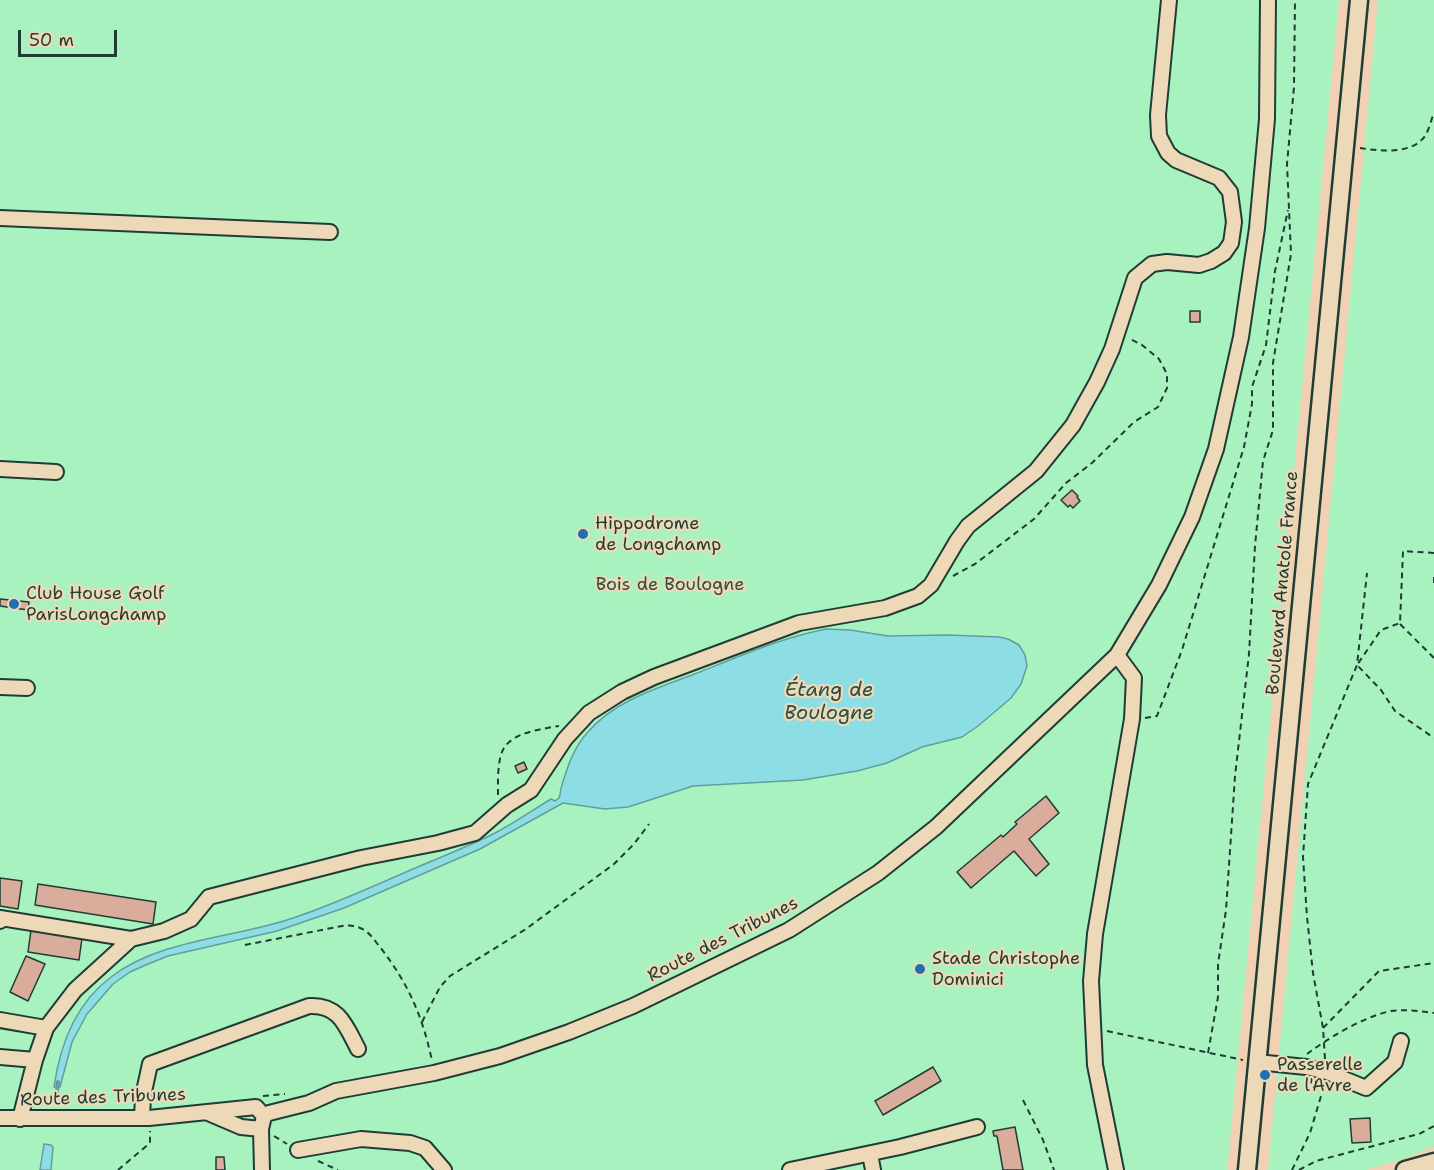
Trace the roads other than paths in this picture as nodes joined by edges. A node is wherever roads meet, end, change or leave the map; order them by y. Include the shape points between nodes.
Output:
1 (1169, 0) edge
2 (1268, 0) edge
3 (1359, 0) edge
4 (0, 218) edge
5 (330, 232) dead end
6 (0, 469) edge
7 (56, 472) dead end
8 (1117, 655) junction
9 (0, 687) edge
10 (27, 688) dead end
11 (0, 919) edge
12 (131, 939) junction
13 (0, 1020) edge
14 (46, 1028) junction
15 (1401, 1041) dead end
16 (358, 1049) dead end
17 (0, 1057) edge
18 (35, 1060) junction
19 (1257, 1062) junction
20 (205, 1108) junction
21 (0, 1118) edge
22 (146, 1118) junction
23 (20, 1119) junction
24 (262, 1122) junction
25 (977, 1128) dead end
26 (298, 1150) dead end
27 (870, 1154) junction
28 (1434, 1162) edge
29 (1434, 1168) edge
30 (262, 1170) edge
31 (444, 1170) edge
32 (790, 1170) edge
33 (873, 1170) edge
34 (1116, 1170) edge
35 (1247, 1170) edge
36 (1405, 1170) edge
37 (1430, 1170) edge

1 - 12 street via 1159,136 1176,160 1219,178 1230,192 1234,213 1231,243 1224,253 1199,265 1167,262 1152,264 1143,271 1132,284 1112,350 1097,382 1065,436 1036,471 968,526 924,591 885,608 799,624 654,677 614,697 589,712 565,739 531,790 475,833 209,897 191,919
2 - 8 street, Route des Tribunes via 1267,119 1257,228 1241,337 1216,449 1159,585
3 - 19 main road, Boulevard Anatole France
4 - 5 street
6 - 7 street
8 - 24 street, Route des Tribunes via 936,827 878,873 789,930 580,1028 500,1056 336,1091 269,1113
8 - 34 street via 1134,678 1132,719 1095,934 1091,981 1095,1065
9 - 10 street
11 - 12 street
12 - 14 street via 75,990
13 - 14 street
14 - 18 street
15 - 19 street via 1395,1062 1366,1088 1306,1066
16 - 22 street via 335,1012 328,1007 309,1006 150,1064 143,1096
17 - 18 street
18 - 23 street
19 - 35 main road, Boulevard Anatole France
20 - 22 street, Route des Tribunes
20 - 24 street, Route des Tribunes via 241,1127
20 - 24 street, Route des Tribunes via 256,1107
21 - 23 street, Route des Tribunes
22 - 23 street, Route des Tribunes
24 - 30 street
25 - 27 street
26 - 31 street via 361,1139 410,1143 425,1148
27 - 32 street
27 - 33 street
28 - 36 main road
29 - 37 main road

